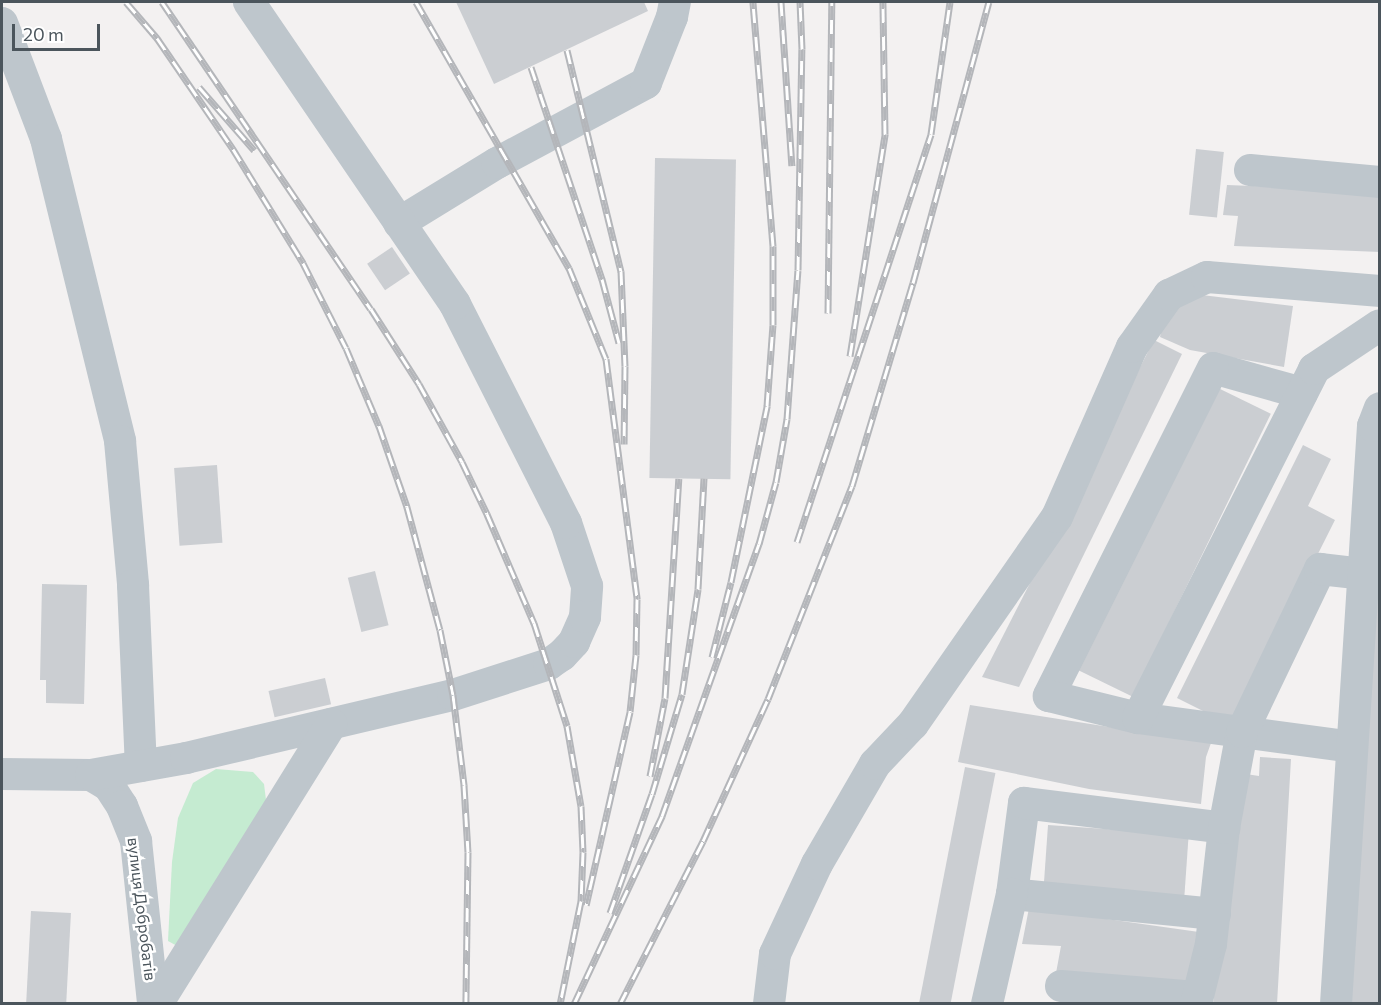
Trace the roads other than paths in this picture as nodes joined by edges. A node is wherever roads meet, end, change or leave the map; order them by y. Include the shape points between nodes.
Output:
1 (249, 2) edge
2 (675, 2) edge
3 (2, 24) edge
4 (1250, 170) dead end
5 (1380, 182) edge
6 (399, 224) junction
7 (1380, 291) edge
8 (1380, 325) edge
9 (1302, 393) junction
10 (1380, 408) edge
11 (1363, 574) junction
12 (1138, 718) junction
13 (331, 724) junction
14 (1242, 732) junction
15 (1352, 747) junction
16 (141, 766) junction
17 (2, 774) edge
18 (91, 775) junction
19 (1224, 828) junction
20 (1012, 894) junction
21 (1215, 914) junction
22 (1061, 986) dead end
23 (1196, 1000) edge
24 (155, 1004) edge
25 (769, 1004) edge
26 (987, 1004) edge
27 (1336, 1004) edge

1 - 6 street
2 - 6 street via 646,83 497,163
3 - 16 street via 46,139 120,441 133,585
4 - 5 street
6 - 13 street via 455,304 566,523 587,586 585,617 574,642 549,664 453,695
7 - 25 street via 1207,277 1168,295 1132,347 1057,518 913,724 875,764 817,864 776,954
8 - 9 street via 1314,369
9 - 12 street
9 - 12 street via 1212,368 1048,696
10 - 11 street via 1373,426
11 - 14 street via 1320,568
11 - 15 street
12 - 14 street
13 - 16 street
13 - 24 street
14 - 15 street
14 - 19 street
15 - 27 street
16 - 18 street
17 - 18 street
18 - 24 street, вулиця Добробатів via 109,786 136,841
19 - 20 street via 1024,803
19 - 21 street
20 - 21 street
20 - 26 street
21 - 23 street
22 - 23 street

